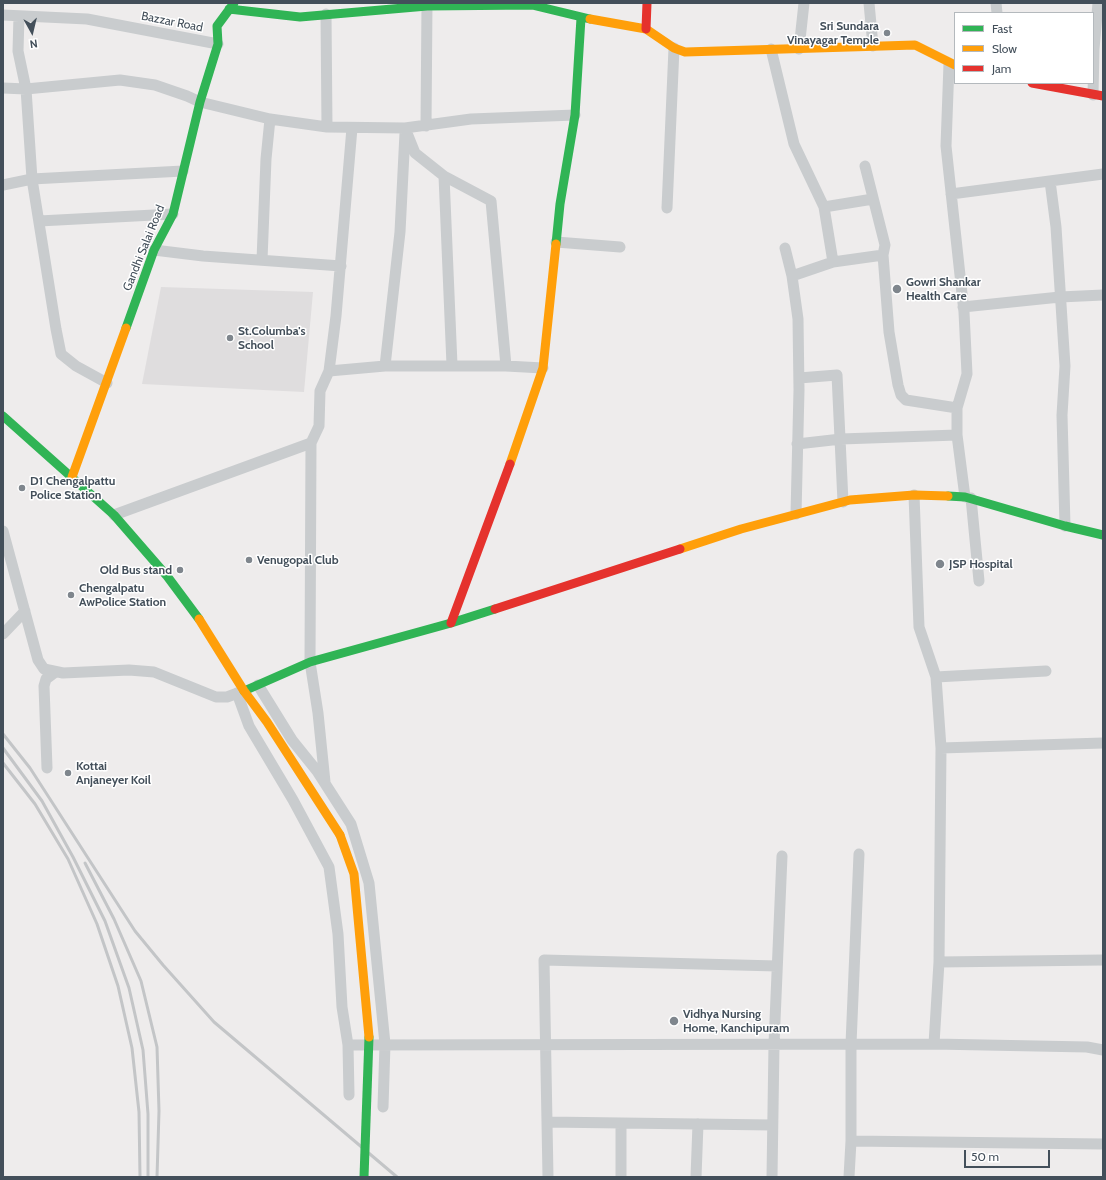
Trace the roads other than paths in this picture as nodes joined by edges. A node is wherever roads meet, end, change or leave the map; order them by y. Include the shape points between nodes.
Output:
1 (647, 3) edge
2 (804, 3) edge
3 (869, 3) edge
4 (1098, 3) edge
5 (427, 4) edge
6 (233, 5) edge
7 (326, 14) junction
8 (3, 15) edge
9 (19, 16) junction
10 (581, 18) junction
11 (646, 30) junction
12 (218, 44) junction
13 (873, 46) junction
14 (674, 48) junction
15 (799, 48) junction
16 (771, 49) junction
17 (952, 64) edge
18 (1037, 84) edge
19 (3, 88) edge
20 (26, 89) junction
21 (1098, 96) edge
22 (200, 102) junction
23 (575, 115) junction
24 (270, 119) junction
25 (426, 126) junction
26 (327, 127) junction
27 (352, 128) junction
28 (405, 128) junction
29 (865, 166) dead end
30 (183, 171) junction
31 (1103, 174) edge
32 (444, 176) junction
33 (32, 179) junction
34 (1050, 181) junction
35 (3, 186) edge
36 (951, 194) junction
37 (873, 199) junction
38 (824, 207) junction
39 (668, 208) dead end
40 (173, 214) junction
41 (39, 221) junction
42 (556, 242) junction
43 (620, 247) dead end
44 (785, 248) dead end
45 (154, 250) junction
46 (883, 255) junction
47 (262, 260) junction
48 (833, 262) junction
49 (341, 266) junction
50 (792, 276) junction
51 (1103, 295) edge
52 (1060, 297) junction
53 (963, 307) junction
54 (385, 366) junction
55 (452, 366) junction
56 (506, 366) junction
57 (543, 368) junction
58 (329, 371) junction
59 (799, 378) junction
60 (107, 382) junction
61 (957, 408) junction
62 (3, 416) edge
63 (958, 435) junction
64 (841, 439) junction
65 (311, 443) junction
66 (797, 444) junction
67 (72, 477) junction
68 (914, 494) junction
69 (968, 498) junction
70 (843, 502) junction
71 (796, 514) junction
72 (114, 516) junction
73 (1065, 526) junction
74 (3, 531) edge
75 (1103, 535) edge
76 (979, 581) dead end
77 (25, 611) junction
78 (451, 623) junction
79 (3, 634) edge
80 (310, 662) junction
81 (1046, 671) dead end
82 (54, 673) junction
83 (936, 678) junction
84 (258, 685) junction
85 (241, 692) junction
86 (1103, 743) edge
87 (940, 748) junction
88 (47, 768) dead end
89 (326, 784) junction
90 (859, 854) dead end
91 (782, 856) dead end
92 (1103, 960) edge
93 (939, 962) junction
94 (777, 966) junction
95 (385, 1044) junction
96 (545, 1044) junction
97 (774, 1044) junction
98 (851, 1044) junction
99 (934, 1044) junction
100 (348, 1045) junction
101 (1103, 1050) edge
102 (349, 1095) dead end
103 (383, 1107) dead end
104 (547, 1122) junction
105 (621, 1123) junction
106 (698, 1124) junction
107 (772, 1125) junction
108 (852, 1141) junction
109 (1103, 1144) edge
110 (364, 1177) edge
111 (548, 1177) edge
112 (621, 1177) edge
113 (696, 1177) edge
114 (772, 1177) edge
115 (849, 1177) edge

1 - 11 street
2 - 15 street
3 - 13 street
4 - 21 street via 1094,50
5 - 7 street
5 - 10 street via 532,5
5 - 25 street
6 - 7 street via 300,17
6 - 12 street, Gandhi Salai Road via 217,26
7 - 26 street
8 - 9 street, Bazzar Road
9 - 12 street, Bazzar Road via 87,19
9 - 20 street via 18,51
10 - 11 street
10 - 23 street
11 - 14 street
12 - 22 street, Gandhi Salai Road
13 - 15 street
13 - 17 street via 915,45
14 - 16 street via 685,52
14 - 39 street
15 - 16 street
16 - 38 street via 794,144
17 - 36 street via 946,146
18 - 21 street
19 - 20 street
20 - 22 street via 120,80 155,85
20 - 33 street
22 - 24 street
22 - 30 street, Gandhi Salai Road
23 - 25 street via 471,119
23 - 42 street
24 - 26 street
24 - 47 street
25 - 28 street
26 - 27 street
27 - 28 street
27 - 49 street
28 - 32 street via 415,153
28 - 54 street via 400,232
29 - 37 street
30 - 33 street
30 - 40 street, Gandhi Salai Road
31 - 34 street
32 - 55 street
32 - 56 street via 492,201
33 - 35 street
33 - 41 street
34 - 36 street
34 - 52 street
36 - 53 street
37 - 38 street
37 - 46 street via 885,245
38 - 48 street
40 - 41 street
40 - 45 street, Gandhi Salai Road
41 - 60 street via 61,354 76,366
42 - 43 street
42 - 57 street
44 - 50 street
45 - 47 street
45 - 60 street, Gandhi Salai Road
46 - 48 street
46 - 61 street via 889,332 901,395 906,400
47 - 49 street
48 - 50 street
49 - 58 street
50 - 59 street via 798,319
51 - 52 street
52 - 53 street
52 - 73 street via 1065,366 1062,415
53 - 61 street via 967,374
54 - 55 street
54 - 58 street
55 - 56 street
56 - 57 street
57 - 78 street
58 - 65 street via 320,391 319,426
59 - 64 street via 836,376
59 - 66 street
60 - 67 street, Gandhi Salai Road
61 - 63 street
62 - 67 street
63 - 64 street
63 - 69 street
64 - 66 street
64 - 70 street
65 - 72 street
65 - 80 street
66 - 71 street
67 - 72 street
68 - 69 street
68 - 70 street
68 - 83 street via 919,627
69 - 73 street
69 - 76 street
70 - 71 street
71 - 78 street via 741,529
72 - 85 street via 167,576 203,625
73 - 75 street
74 - 77 street
77 - 79 street
77 - 82 street via 38,660 44,669
78 - 80 street
80 - 84 street
80 - 89 street
81 - 83 street
82 - 85 street via 129,670 154,672 216,697 227,697
82 - 88 street via 46,678 44,686
83 - 87 street
84 - 85 street
84 - 89 street via 292,740
85 - 100 street via 249,726 294,800 329,867
85 - 110 street, bridge via 267,722 340,835 354,874 370,1046
86 - 87 street
87 - 93 street
89 - 95 street via 351,824 369,883
90 - 98 street
91 - 94 street
92 - 93 street
93 - 99 street
94 - 96 street via 544,960
94 - 97 street
95 - 96 street
95 - 100 street
95 - 103 street
96 - 97 street
96 - 104 street
97 - 98 street
97 - 107 street
98 - 99 street
98 - 108 street
99 - 101 street via 1087,1047
100 - 102 street
104 - 105 street
104 - 111 street
105 - 106 street
105 - 112 street
106 - 107 street
106 - 113 street
107 - 114 street
108 - 109 street
108 - 115 street

